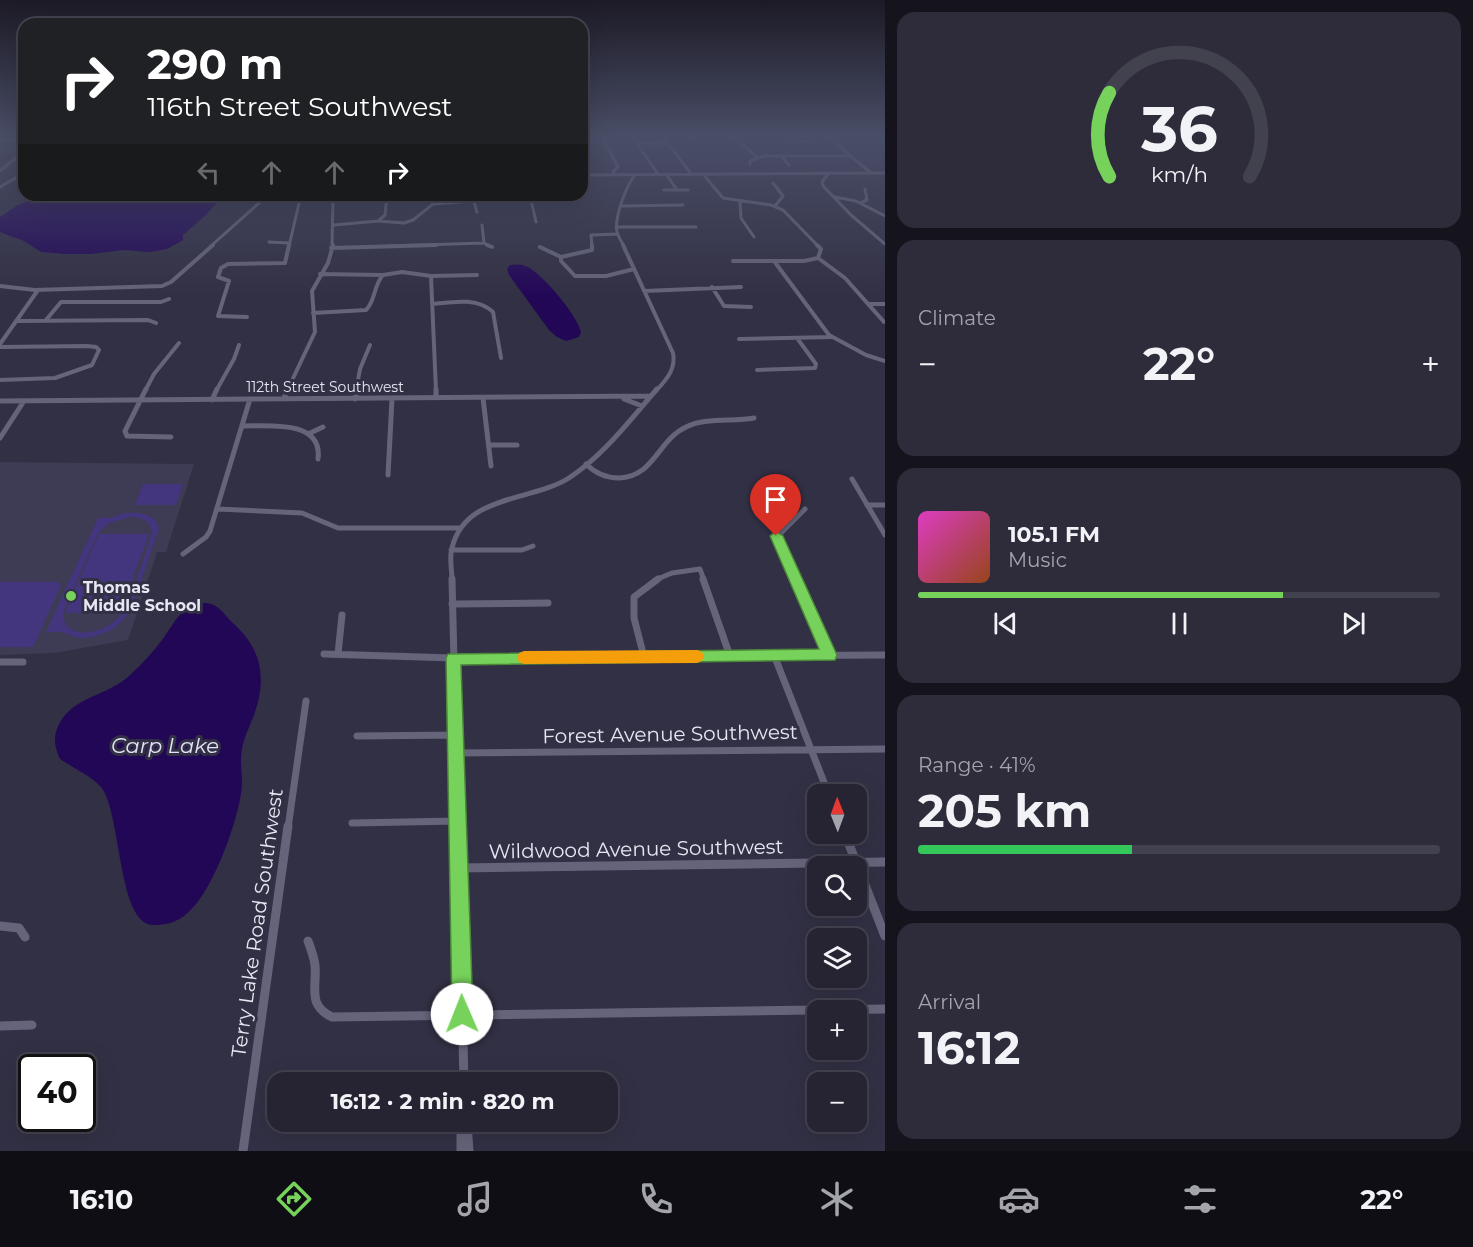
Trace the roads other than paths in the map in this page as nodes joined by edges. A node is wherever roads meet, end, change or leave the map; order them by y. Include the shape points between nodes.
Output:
1 (627, 189) edge
2 (714, 189) edge
3 (777, 189) edge
4 (826, 189) edge
5 (865, 189) dead end
6 (664, 190) dead end
7 (676, 190) joint
8 (688, 190) dead end
9 (834, 197) junction
10 (261, 201) edge
11 (300, 201) edge
12 (332, 201) edge
13 (386, 201) edge
14 (473, 201) joint
15 (530, 201) edge
16 (740, 202) junction
17 (860, 203) junction
18 (683, 205) dead end
19 (622, 206) junction
20 (775, 206) junction
21 (477, 212) dead end
22 (885, 216) edge
23 (378, 220) junction
24 (536, 222) dead end
25 (334, 225) junction
26 (482, 225) dead end
27 (616, 227) junction
28 (696, 227) dead end
29 (618, 234) junction
30 (754, 237) dead end
31 (269, 242) dead end
32 (290, 243) junction
33 (484, 243) junction
34 (885, 244) edge
35 (492, 247) dead end
36 (540, 247) dead end
37 (331, 248) junction
38 (561, 257) junction
39 (818, 258) junction
40 (733, 261) dead end
41 (774, 261) junction
42 (634, 269) junction
43 (320, 274) junction
44 (383, 275) junction
45 (477, 275) dead end
46 (431, 276) junction
47 (1, 286) edge
48 (712, 287) junction
49 (741, 287) dead end
50 (38, 290) junction
51 (644, 291) junction
52 (168, 299) dead end
53 (432, 304) junction
54 (869, 304) junction
55 (885, 304) edge
56 (751, 306) dead end
57 (313, 313) junction
58 (247, 317) dead end
59 (46, 320) junction
60 (16, 321) junction
61 (884, 322) edge
62 (156, 323) dead end
63 (832, 337) junction
64 (797, 338) junction
65 (739, 339) dead end
66 (179, 344) dead end
67 (239, 345) dead end
68 (370, 345) dead end
69 (0, 346) edge
70 (501, 358) dead end
71 (885, 361) edge
72 (757, 370) dead end
73 (0, 380) edge
74 (650, 396) junction
75 (617, 397) junction
76 (436, 398) junction
77 (483, 398) junction
78 (250, 399) junction
79 (284, 399) junction
80 (355, 399) junction
81 (393, 399) junction
82 (24, 400) junction
83 (140, 400) junction
84 (212, 400) junction
85 (0, 401) edge
86 (642, 406) junction
87 (754, 418) dead end
88 (243, 426) junction
89 (323, 427) dead end
90 (308, 434) junction
91 (171, 437) dead end
92 (0, 438) edge
93 (517, 445) dead end
94 (489, 446) junction
95 (318, 459) dead end
96 (586, 464) junction
97 (491, 466) dead end
98 (388, 475) dead end
99 (852, 479) dead end
100 (867, 505) junction
101 (885, 505) edge
102 (218, 509) junction
103 (805, 509) dead end
104 (460, 528) junction
105 (885, 535) edge
106 (533, 546) dead end
107 (451, 550) junction
108 (183, 554) dead end
109 (548, 603) dead end
110 (452, 604) junction
111 (342, 615) dead end
112 (324, 654) dead end
113 (339, 654) junction
114 (830, 655) junction
115 (885, 655) edge
116 (730, 656) junction
117 (774, 656) junction
118 (644, 657) junction
119 (453, 658) junction
120 (0, 662) edge
121 (23, 662) dead end
122 (306, 701) dead end
123 (456, 735) junction
124 (357, 736) dead end
125 (811, 749) junction
126 (885, 749) edge
127 (456, 753) junction
128 (825, 784) edge
129 (458, 821) junction
130 (352, 823) dead end
131 (867, 862) edge
132 (885, 862) edge
133 (807, 863) edge
134 (460, 868) junction
135 (867, 890) edge
136 (0, 926) edge
137 (885, 936) edge
138 (25, 937) dead end
139 (308, 941) dead end
140 (885, 1009) edge
141 (462, 1014) junction
142 (32, 1025) dead end
143 (0, 1026) edge
144 (464, 1072) edge
145 (460, 1132) edge
146 (468, 1132) edge
147 (243, 1151) edge
148 (461, 1151) edge
149 (469, 1151) edge

1 - 19 street
2 - 16 street via 720,196
3 - 20 street via 783,196
4 - 9 street
5 - 17 street via 867,200
6 - 7 street
7 - 8 street
9 - 17 street
9 - 34 street
10 - 50 street via 164,286
11 - 32 street
12 - 25 street
13 - 23 street via 385,214
14 - 21 street
14 - 23 street via 435,203 404,223
15 - 24 street
16 - 20 street
16 - 30 street via 742,220
17 - 22 street
18 - 19 street
19 - 27 street
20 - 39 street via 822,251
23 - 25 street
25 - 37 street
26 - 33 street
27 - 28 street
27 - 29 street
29 - 38 street via 591,235 592,250
29 - 42 street
31 - 32 street
32 - 58 street via 284,264 222,267 219,278 229,281 217,315
33 - 35 street
33 - 37 street
36 - 38 street
37 - 43 street via 328,263
38 - 42 street via 572,274 585,277 610,276
39 - 41 street
39 - 54 street via 845,278
40 - 41 street
41 - 63 street
42 - 51 street
43 - 44 street
43 - 57 street via 312,292
44 - 46 street via 402,272
44 - 57 street via 376,282 371,307 363,311
45 - 46 street
46 - 53 street
47 - 50 street
48 - 49 street
48 - 51 street
48 - 56 street via 723,306
50 - 60 street
51 - 74 street via 674,358 668,378
52 - 59 street via 59,303
53 - 70 street via 476,303 490,308
53 - 76 street
54 - 55 street
54 - 61 street
57 - 79 street via 315,331 309,349 292,376
59 - 60 street
59 - 62 street
60 - 69 street
63 - 64 street
63 - 71 street
64 - 65 street
64 - 72 street via 815,368
66 - 83 street via 159,367
67 - 84 street
68 - 80 street via 360,369
69 - 73 street via 98,348 90,367 55,378
74 - 75 street, 112th Street Southwest
74 - 86 street
75 - 77 street, 112th Street Southwest
75 - 86 street
76 - 77 street, 112th Street Southwest
76 - 81 street, 112th Street Southwest
77 - 94 street
78 - 79 street, 112th Street Southwest
78 - 84 street, 112th Street Southwest
78 - 88 street
79 - 80 street, 112th Street Southwest
80 - 81 street, 112th Street Southwest
81 - 98 street
82 - 83 street, 112th Street Southwest
82 - 85 street, 112th Street Southwest
82 - 92 street
83 - 84 street, 112th Street Southwest
83 - 91 street via 127,436
86 - 96 street
87 - 96 street via 685,427 635,477 606,477
88 - 90 street via 283,426
88 - 102 street
89 - 90 street
90 - 95 street via 316,439 320,449
93 - 94 street
94 - 97 street
96 - 104 street via 554,485 484,507
99 - 100 street
100 - 101 street
100 - 105 street
102 - 104 street via 302,513 338,528
102 - 108 street via 206,537
103 - 114 street via 776,538
104 - 107 street
106 - 107 street via 522,550
107 - 110 street
109 - 110 street
110 - 119 street
111 - 113 street
112 - 113 street
113 - 119 street
114 - 115 street
114 - 117 street
116 - 117 street
116 - 118 street
116 - 118 street via 700,569 670,572 634,597 634,618
117 - 125 street
118 - 119 street
119 - 123 street
120 - 121 street
122 - 147 street, Terry Lake Road Southwest
123 - 124 street
123 - 127 street
125 - 126 street, Forest Avenue Southwest
125 - 127 street, Forest Avenue Southwest
125 - 128 street
127 - 129 street
129 - 130 street
129 - 134 street
131 - 132 street, Wildwood Avenue Southwest
133 - 134 street, Wildwood Avenue Southwest
134 - 141 street
135 - 137 street
136 - 138 street via 19,928
139 - 141 street via 315,969 316,1006 322,1014
140 - 141 street
141 - 144 street
142 - 143 street
145 - 148 street
146 - 149 street

